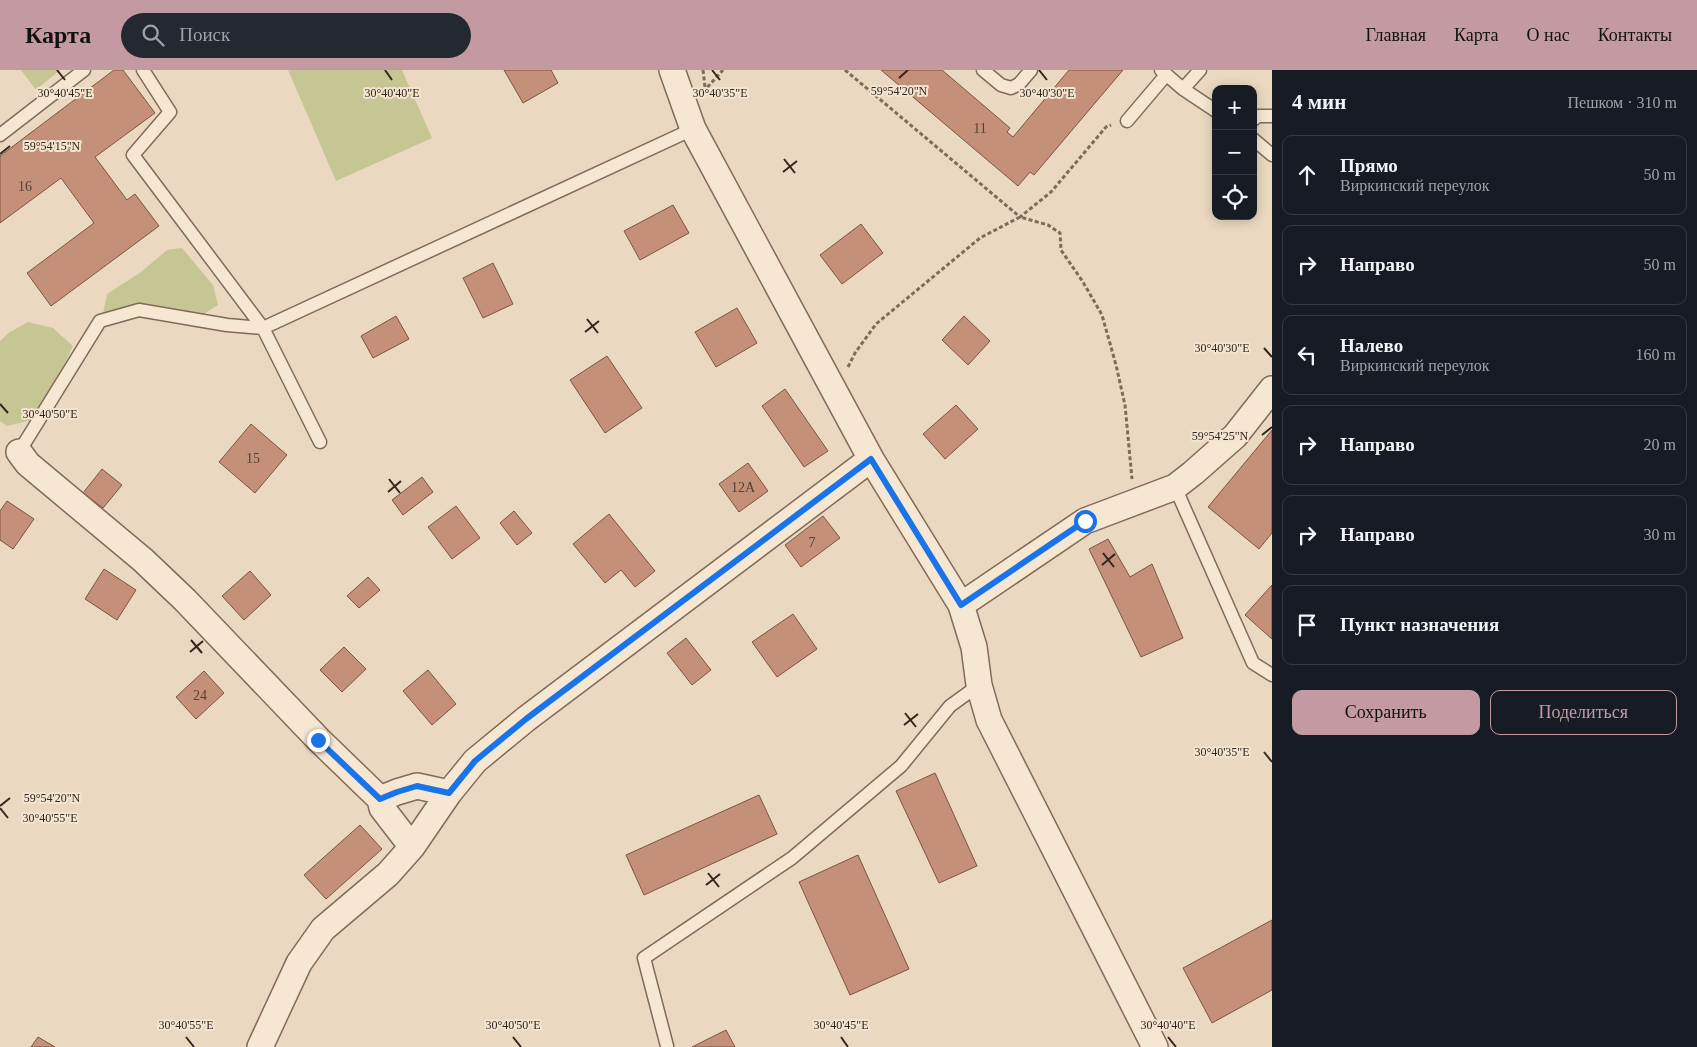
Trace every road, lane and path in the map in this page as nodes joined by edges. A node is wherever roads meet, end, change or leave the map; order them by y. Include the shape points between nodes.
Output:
1 (84, 70) edge
2 (144, 70) edge
3 (672, 70) edge
4 (703, 70) edge
5 (845, 70) edge
6 (983, 70) edge
7 (1031, 70) edge
8 (1200, 70) edge
9 (1164, 72) edge
10 (1183, 89) junction
11 (705, 90) dead end
12 (1212, 108) edge
13 (1272, 116) edge
14 (1257, 117) edge
15 (1127, 121) joint
16 (693, 129) junction
17 (0, 135) edge
18 (1257, 143) edge
19 (1272, 156) edge
20 (1020, 217) junction
21 (263, 328) junction
22 (1272, 389) edge
23 (836, 393) junction
24 (320, 442) dead end
25 (19, 452) joint
26 (871, 459) junction
27 (1175, 487) junction
28 (1136, 503) junction
29 (961, 605) junction
30 (1272, 674) edge
31 (979, 685) junction
32 (449, 793) junction
33 (380, 799) junction
34 (412, 847) junction
35 (667, 1046) edge
36 (260, 1047) edge
37 (1155, 1047) edge

1 - 17 lane
2 - 21 lane via 170,112 133,155
3 - 16 street
4 - 11 path
5 - 20 path
6 - 7 lane via 1010,88 1019,84
8 - 10 lane
9 - 10 lane
9 - 15 lane
10 - 12 lane
13 - 14 lane
15 - 20 path via 1106,127 1051,192
16 - 21 lane
16 - 23 street
18 - 19 lane
20 - 23 path via 980,238 876,324 855,353
20 - 28 path via 1048,225 1060,234 1061,250 1102,315 1125,405
21 - 24 lane
21 - 25 lane via 139,310 100,321
22 - 27 street via 1235,436
23 - 26 street
25 - 33 street via 28,464 143,560 185,600 318,740
26 - 29 street
26 - 32 street via 526,719 475,761
27 - 28 street
27 - 30 lane via 1253,663
28 - 29 street via 1085,521
29 - 31 street via 974,647
31 - 35 lane via 950,706 901,766 792,858 644,958
31 - 37 street via 989,720
32 - 33 street via 417,786
32 - 34 street
33 - 34 street via 382,808
34 - 36 street via 388,874 323,929 300,963

